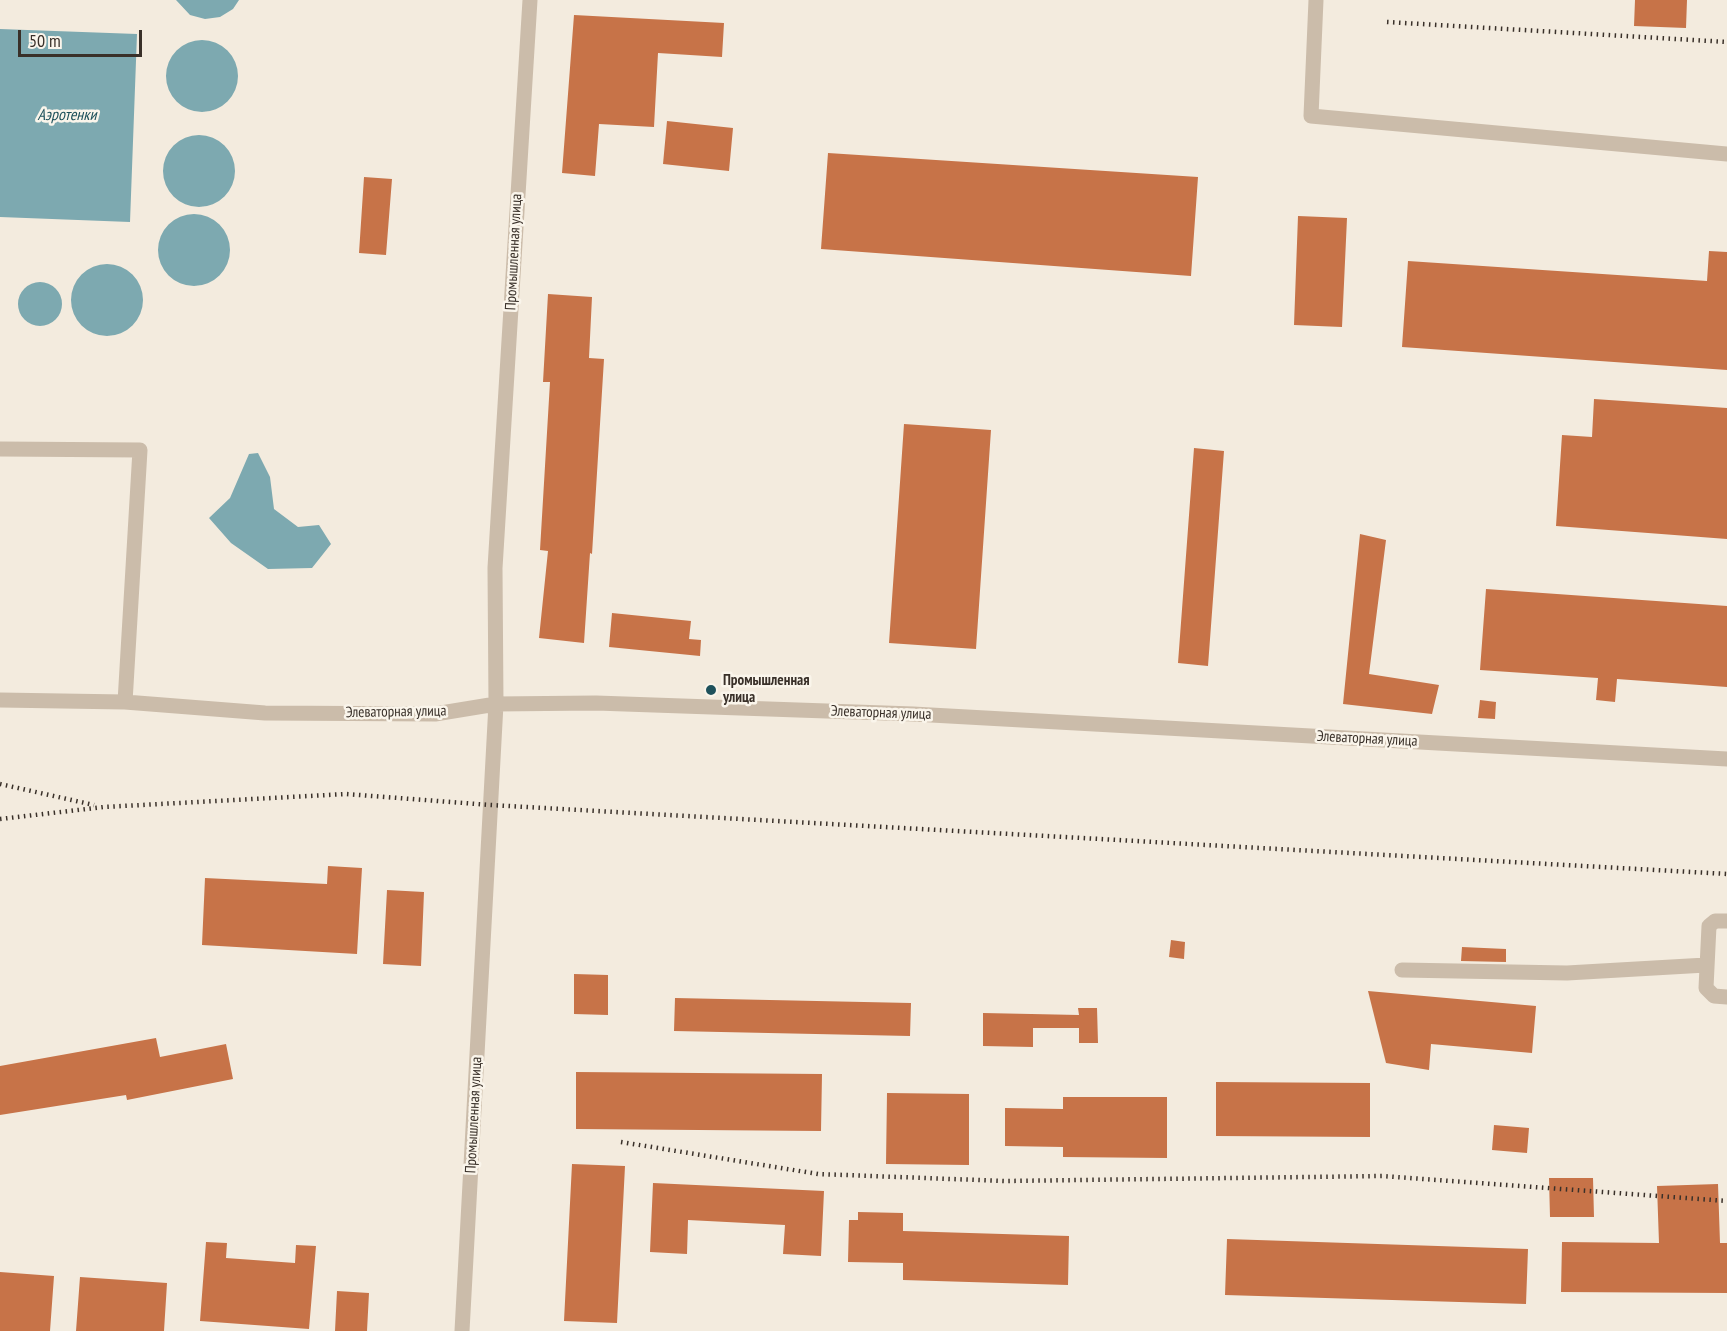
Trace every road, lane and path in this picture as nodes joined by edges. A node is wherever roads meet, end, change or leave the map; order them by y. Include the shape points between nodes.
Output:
1 (530, 0) edge
2 (1316, 0) edge
3 (1727, 154) edge
4 (0, 449) edge
5 (0, 700) edge
6 (125, 702) junction
7 (496, 705) junction
8 (1727, 759) edge
9 (1727, 921) edge
10 (1706, 965) junction
11 (1402, 970) dead end
12 (1727, 997) edge
13 (462, 1331) edge

1 - 7 street, Промышленная улица via 495,568
2 - 3 street via 1311,116
4 - 6 street via 140,450
5 - 6 street, Элеваторная улица
6 - 7 street, Элеваторная улица via 265,713 435,714
7 - 8 street, Элеваторная улица via 596,703 913,714
7 - 13 street, Промышленная улица
9 - 10 street via 1715,921 1709,926
10 - 11 street via 1567,973
10 - 12 street via 1709,993

